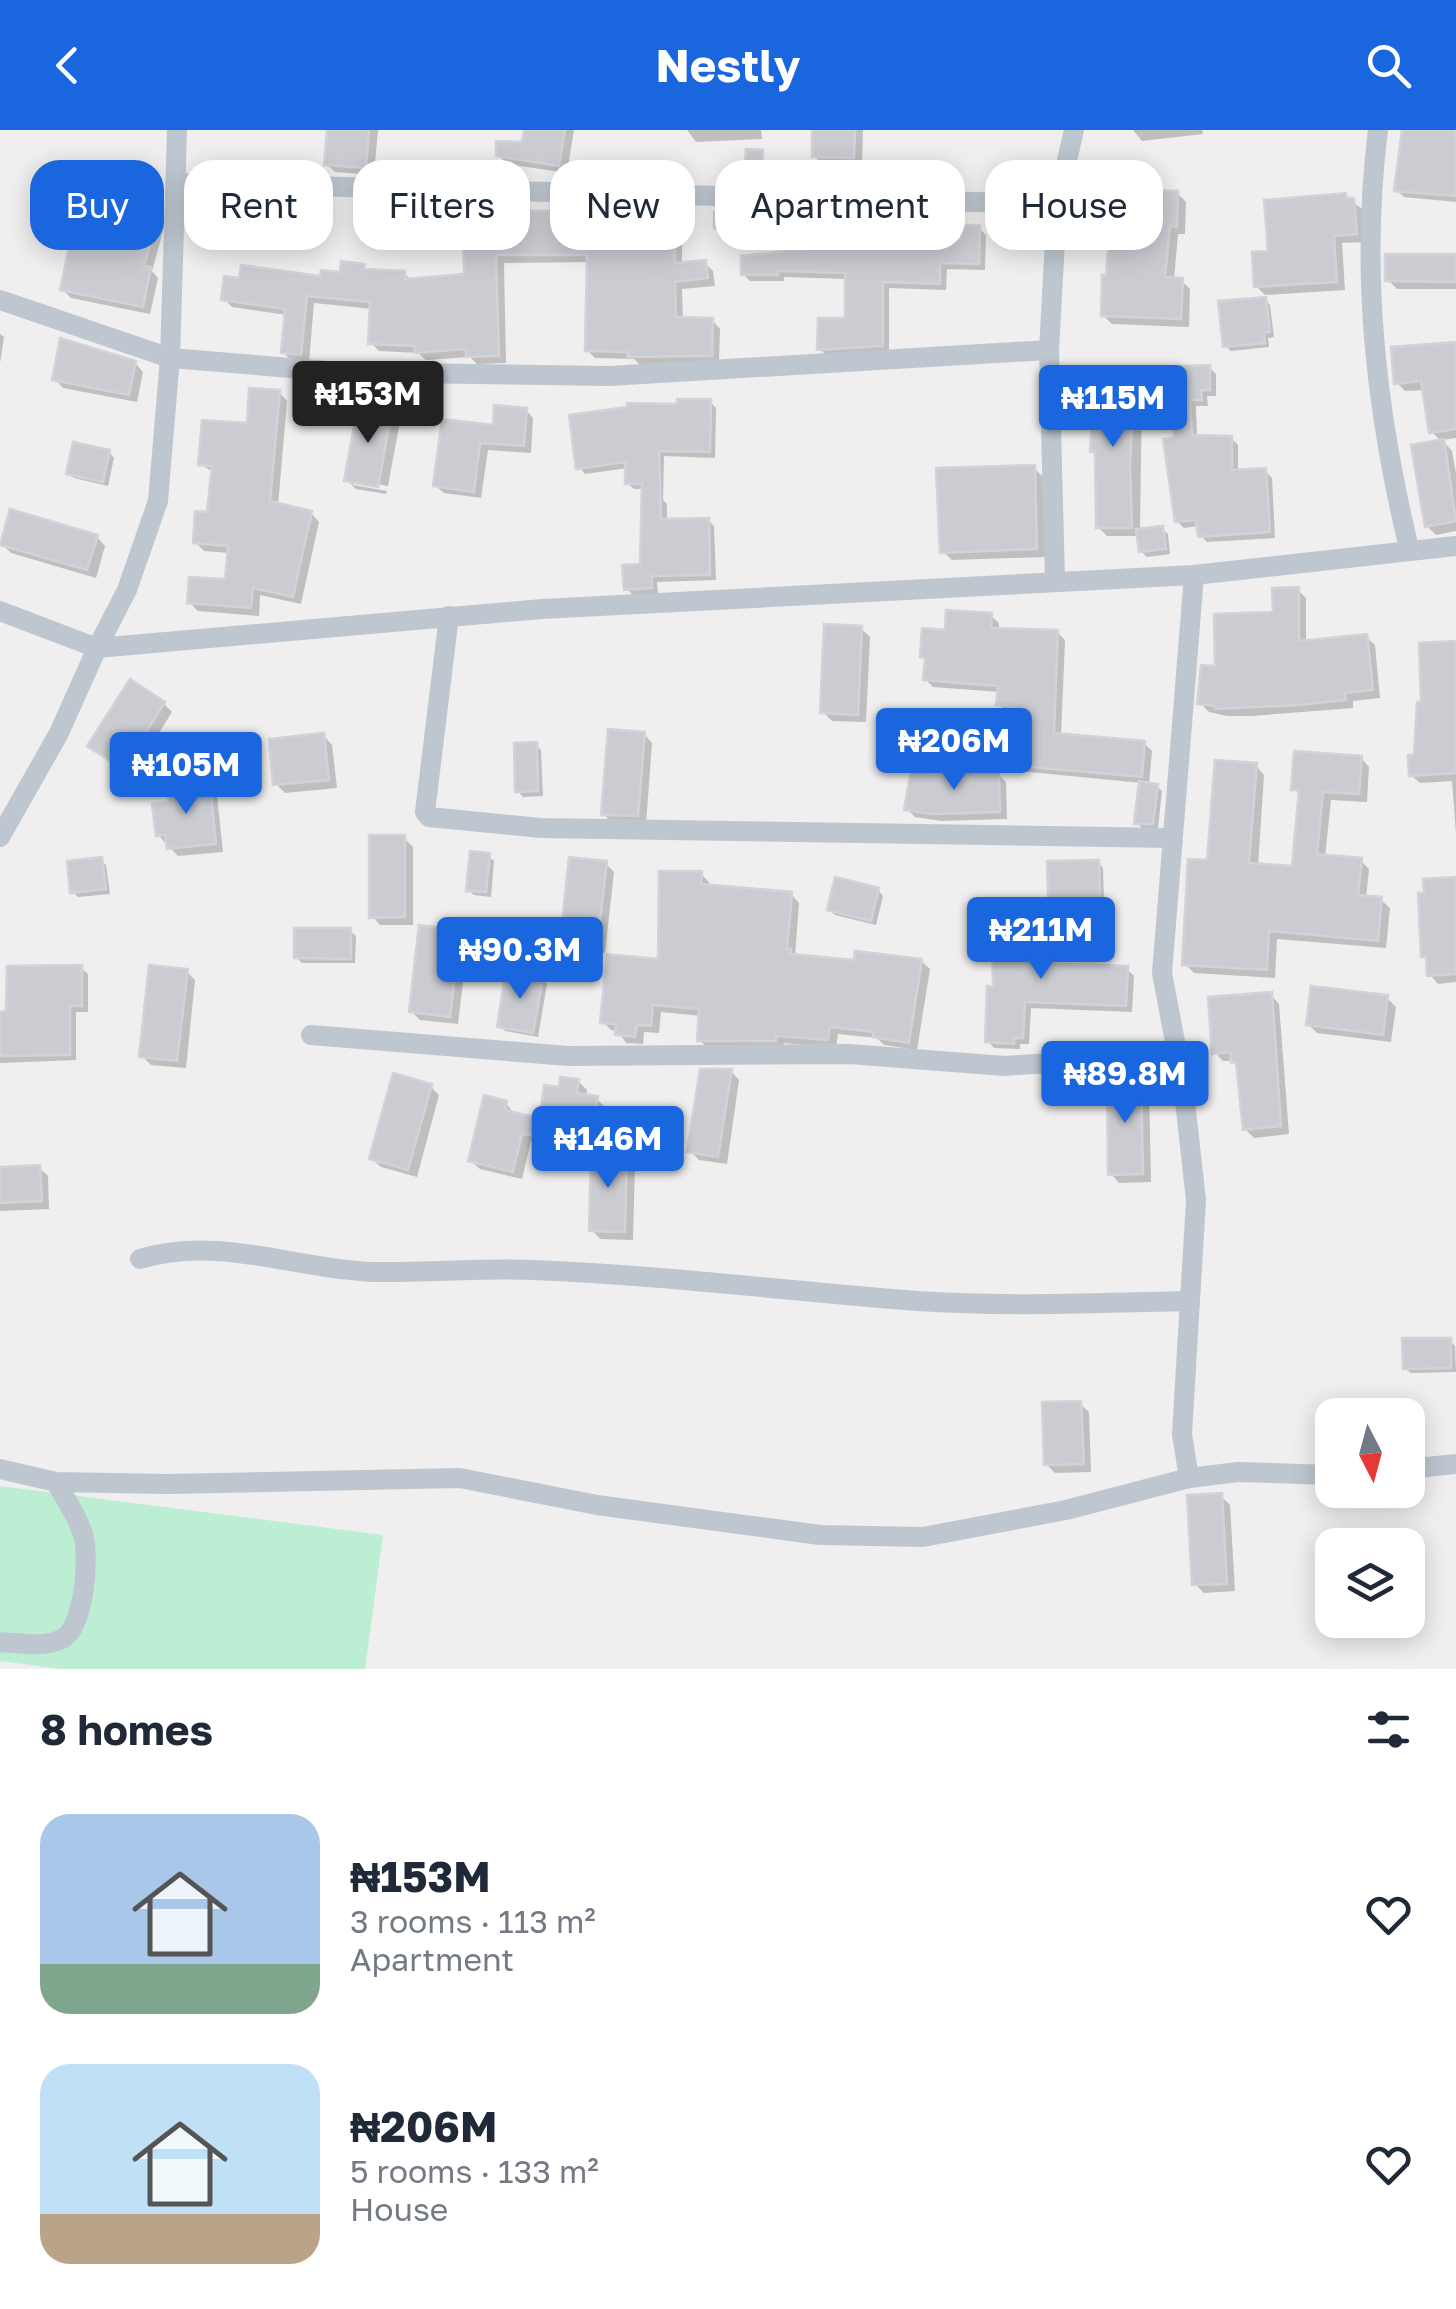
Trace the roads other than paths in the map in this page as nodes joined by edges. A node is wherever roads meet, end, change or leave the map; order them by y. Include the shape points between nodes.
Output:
1 (177, 130) edge
2 (1074, 130) edge
3 (1378, 130) edge
4 (1068, 160) edge
5 (177, 183) junction
6 (985, 202) edge
7 (1055, 250) edge
8 (0, 300) edge
9 (1049, 350) junction
10 (170, 358) junction
11 (1456, 546) edge
12 (1409, 548) junction
13 (1194, 576) junction
14 (1056, 582) junction
15 (0, 610) edge
16 (449, 616) junction
17 (97, 648) junction
18 (0, 836) edge
19 (1170, 838) junction
20 (311, 1035) dead end
21 (1177, 1054) junction
22 (140, 1259) dead end
23 (1190, 1300) junction
24 (1456, 1464) edge
25 (1425, 1467) edge
26 (0, 1469) edge
27 (1315, 1474) edge
28 (1189, 1478) junction
29 (56, 1482) junction
30 (0, 1642) edge

1 - 5 street
2 - 4 street
3 - 12 street via 1369,278 1374,350 1389,466
5 - 6 street
5 - 10 street
7 - 9 street
8 - 10 street
9 - 10 street via 609,376 340,372
9 - 14 street
10 - 17 street via 158,501 127,590
11 - 12 street
12 - 13 street
13 - 14 street
13 - 19 street
14 - 16 street
15 - 17 street
16 - 17 street
16 - 19 street via 430,756 429,818 541,828
17 - 18 street via 60,733
19 - 21 street via 1162,973
20 - 21 street via 568,1056 849,1054 1004,1066
21 - 23 street via 1196,1200
22 - 23 street via 231,1250 369,1272 530,1270 920,1301
23 - 28 street via 1182,1434
24 - 25 street
26 - 29 street
27 - 28 street
28 - 29 street via 923,1537 820,1535 596,1505 460,1478
29 - 30 street via 87,1555 77,1626 44,1644

